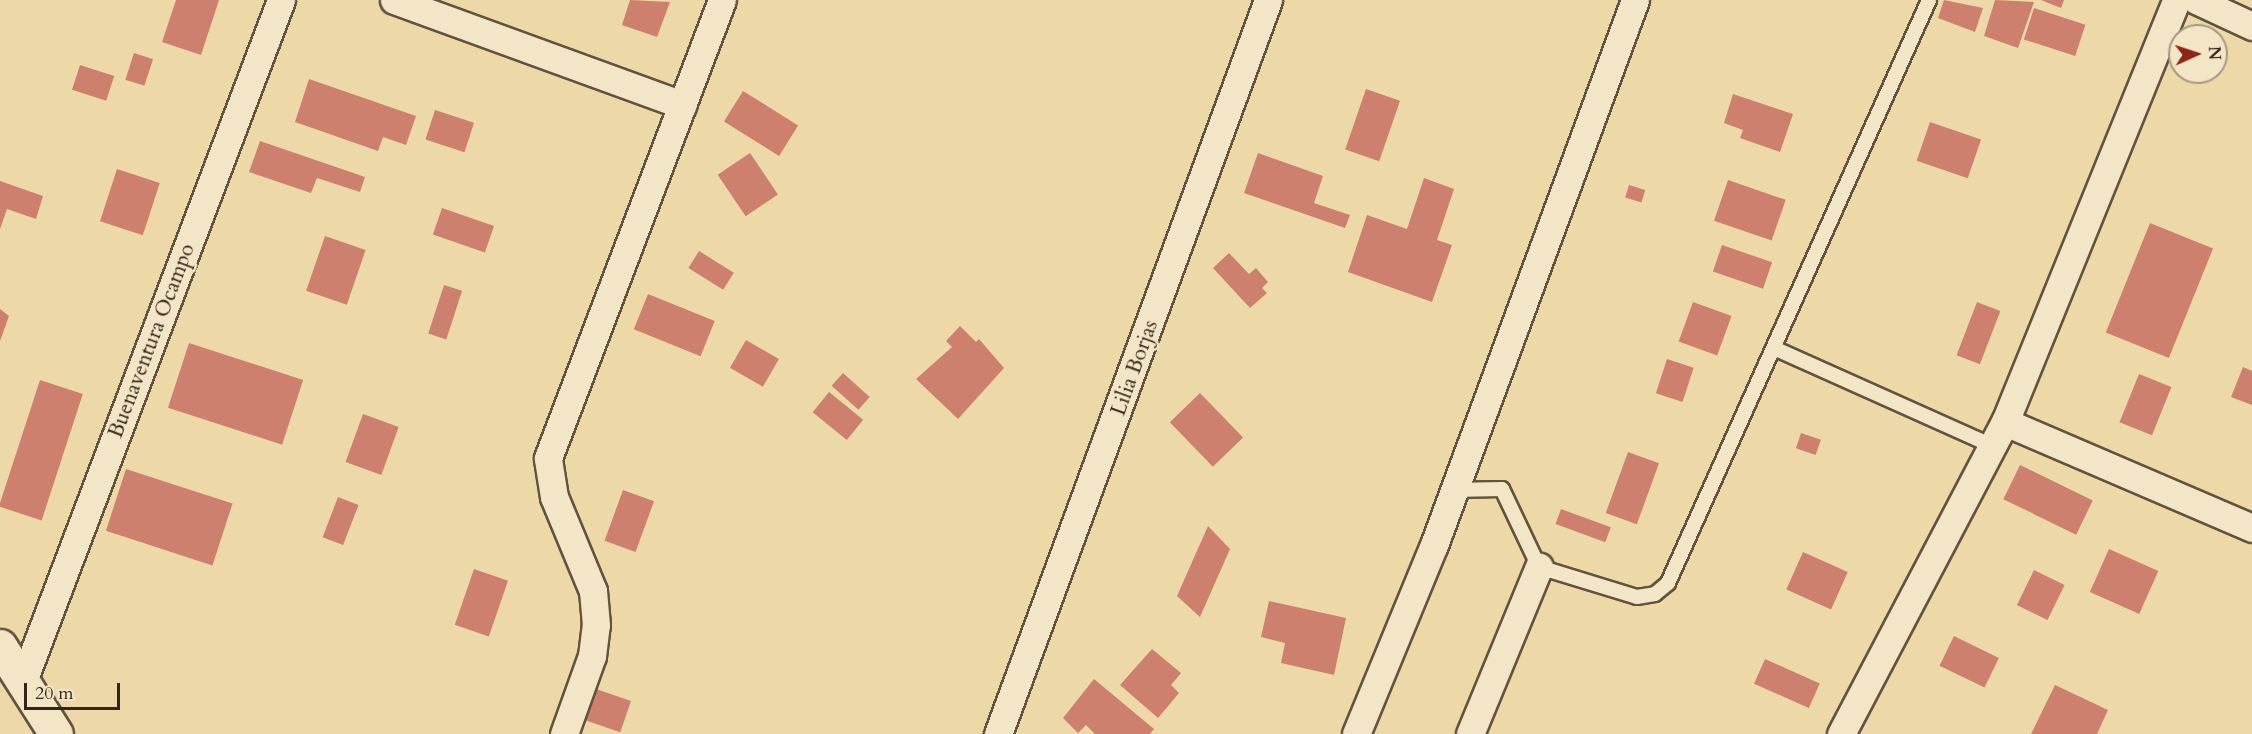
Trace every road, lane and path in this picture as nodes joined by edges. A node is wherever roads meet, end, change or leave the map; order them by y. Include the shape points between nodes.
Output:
1 (281, 0) edge
2 (394, 0) edge
3 (722, 0) edge
4 (1268, 0) edge
5 (1635, 0) edge
6 (1929, 0) edge
7 (2176, 0) edge
8 (2196, 0) edge
9 (2252, 26) edge
10 (682, 105) junction
11 (1776, 350) junction
12 (2005, 422) junction
13 (1993, 446) junction
14 (1453, 490) junction
15 (2252, 528) edge
16 (1539, 567) junction
17 (0, 646) edge
18 (23, 681) junction
19 (56, 734) edge
20 (564, 734) edge
21 (998, 734) edge
22 (1356, 734) edge
23 (1470, 734) edge
24 (1842, 734) edge

1 - 18 street, Buenaventura Ocampo
2 - 10 street
3 - 10 street
4 - 21 street, Lilia Borjas
5 - 14 street
6 - 11 lane
7 - 12 street
8 - 9 street
10 - 20 street via 548,458 554,497 593,591 596,625 592,656
11 - 13 lane
11 - 16 lane via 1668,583 1655,594 1637,597
12 - 13 street
12 - 15 street
13 - 24 street
14 - 16 lane via 1502,489
14 - 22 street
16 - 23 street
17 - 18 main road
18 - 19 main road

